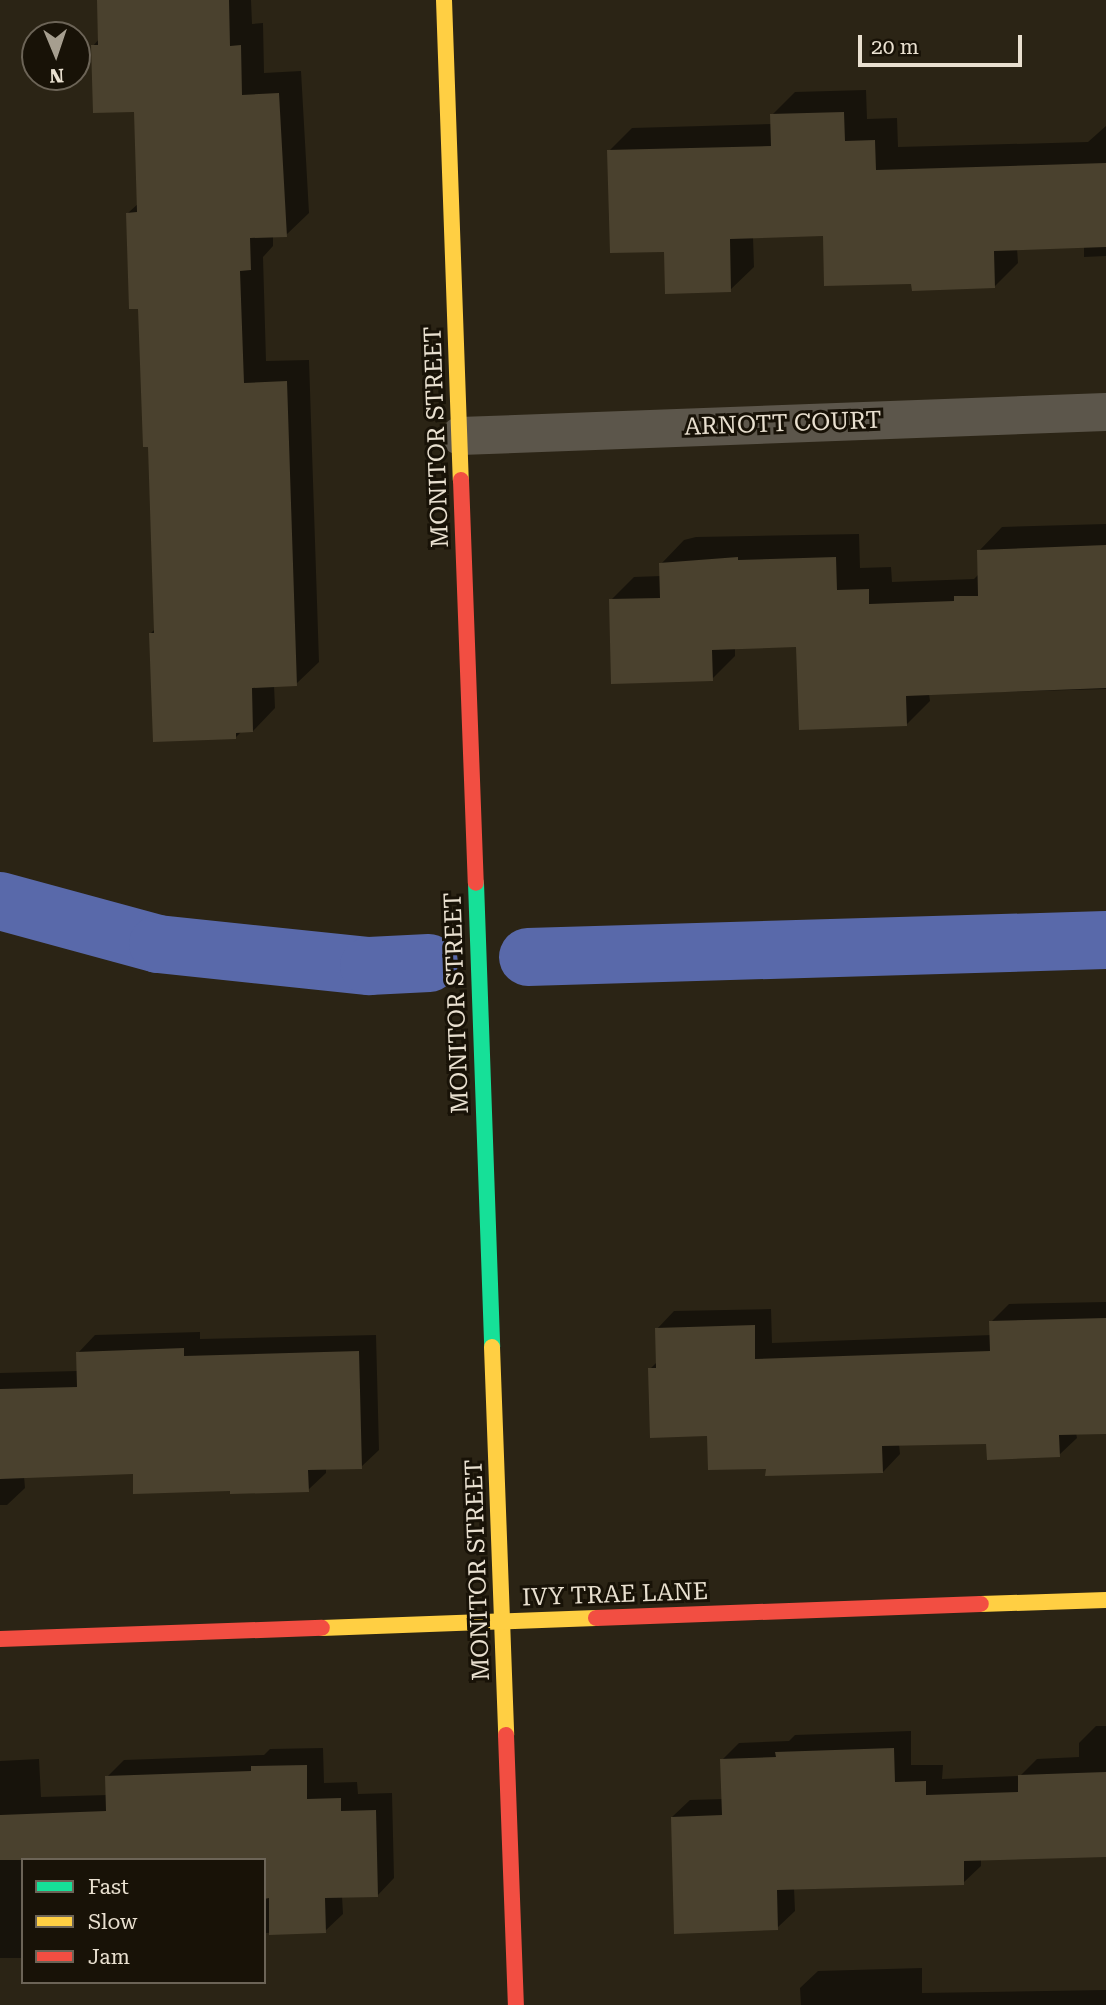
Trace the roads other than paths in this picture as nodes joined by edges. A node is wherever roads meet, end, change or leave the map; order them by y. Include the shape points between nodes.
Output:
1 (444, 0) edge
2 (1106, 412) edge
3 (460, 436) junction
4 (1106, 1600) edge
5 (502, 1622) junction
6 (0, 1639) edge
7 (516, 2005) edge

1 - 3 street, MONITOR STREET
2 - 3 street, ARNOTT COURT
3 - 5 street, MONITOR STREET
4 - 5 street, IVY TRAE LANE
5 - 6 street, IVY TRAE LANE
5 - 7 street, MONITOR STREET

